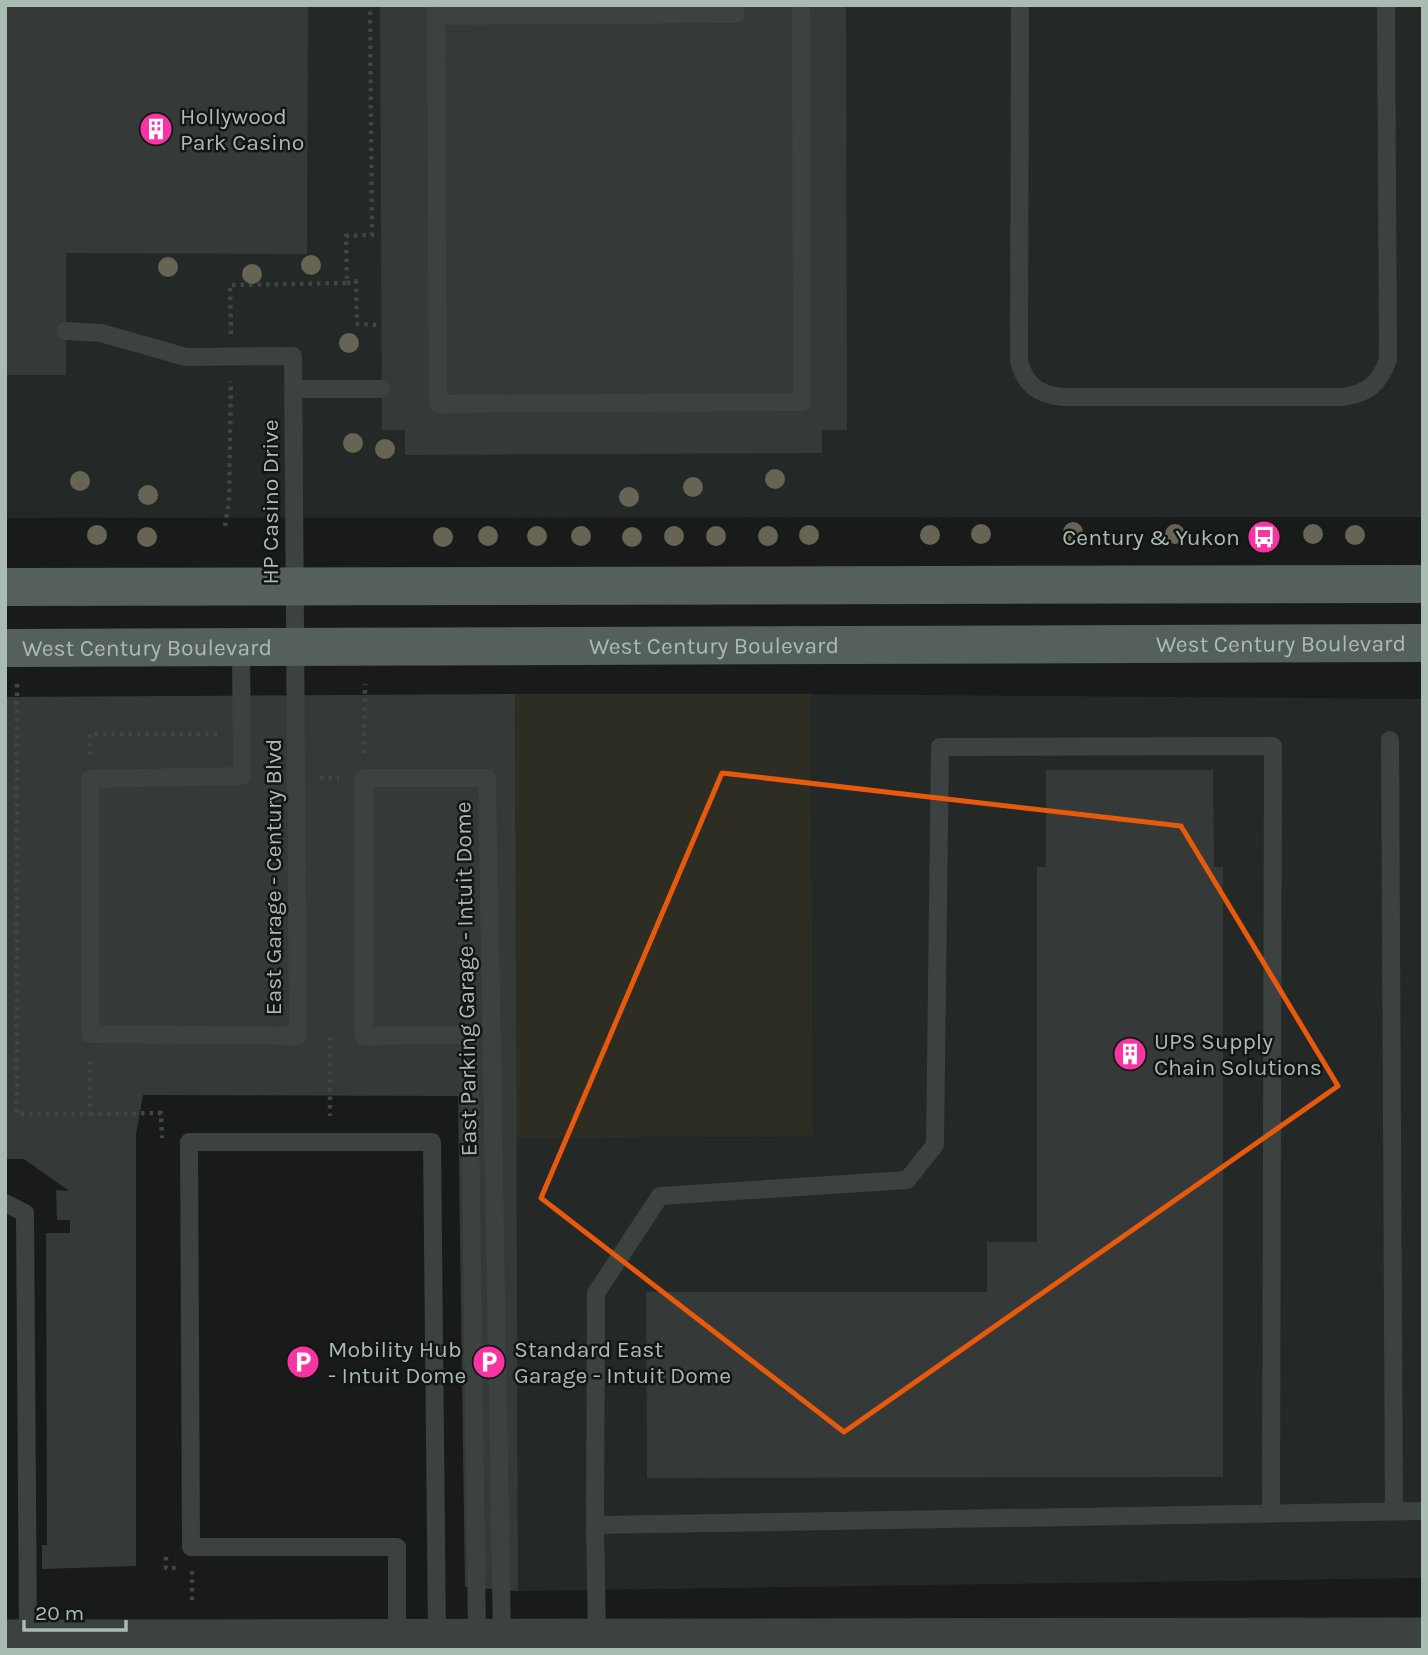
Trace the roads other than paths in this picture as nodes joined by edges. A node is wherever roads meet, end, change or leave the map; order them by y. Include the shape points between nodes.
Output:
1 (801, 5) edge
2 (1020, 5) edge
3 (1386, 5) edge
4 (436, 11) edge
5 (736, 15) dead end
6 (66, 331) dead end
7 (294, 389) junction
8 (381, 389) dead end
9 (1423, 584) edge
10 (295, 586) junction
11 (5, 587) edge
12 (1423, 643) edge
13 (241, 647) junction
14 (296, 647) junction
15 (11, 648) edge
16 (1390, 740) dead end
17 (5, 1203) edge
18 (1394, 1511) junction
19 (1423, 1511) edge
20 (1271, 1513) junction
21 (595, 1525) junction
22 (1423, 1635) edge
23 (397, 1636) junction
24 (437, 1636) junction
25 (490, 1636) junction
26 (597, 1636) junction
27 (17, 1637) edge
28 (1162, 1642) edge
29 (759, 1643) edge
30 (868, 1643) edge
31 (1288, 1643) edge

1 - 4 lane via 802,402 438,404
2 - 3 lane via 1019,361 1023,377 1034,389 1063,397 1342,397 1358,395 1382,377 1388,359
4 - 5 lane
6 - 7 lane, HP Casino Drive via 101,333 186,357 293,356
7 - 8 lane
7 - 10 lane, HP Casino Drive
9 - 10 main road
10 - 11 main road
10 - 14 lane, HP Casino Drive
12 - 14 main road, West Century Boulevard
13 - 14 main road, West Century Boulevard
13 - 14 lane, East Garage - Century Blvd via 242,776 90,779 90,1034 298,1036
13 - 15 main road, West Century Boulevard
16 - 18 lane
17 - 27 lane via 25,1213
18 - 19 lane
18 - 20 lane
20 - 21 lane
20 - 21 lane via 1273,746 940,747 935,1145 907,1180 660,1196 596,1293
21 - 26 lane
22 - 31 street
23 - 24 street
23 - 24 lane via 397,1547 191,1547 189,1142 432,1142
23 - 27 street
24 - 25 street
25 - 25 lane, East Parking Garage - Intuit Dome via 487,778 364,778 364,1037 469,1035
25 - 26 street
26 - 29 street
28 - 30 street
28 - 31 street
29 - 30 street

